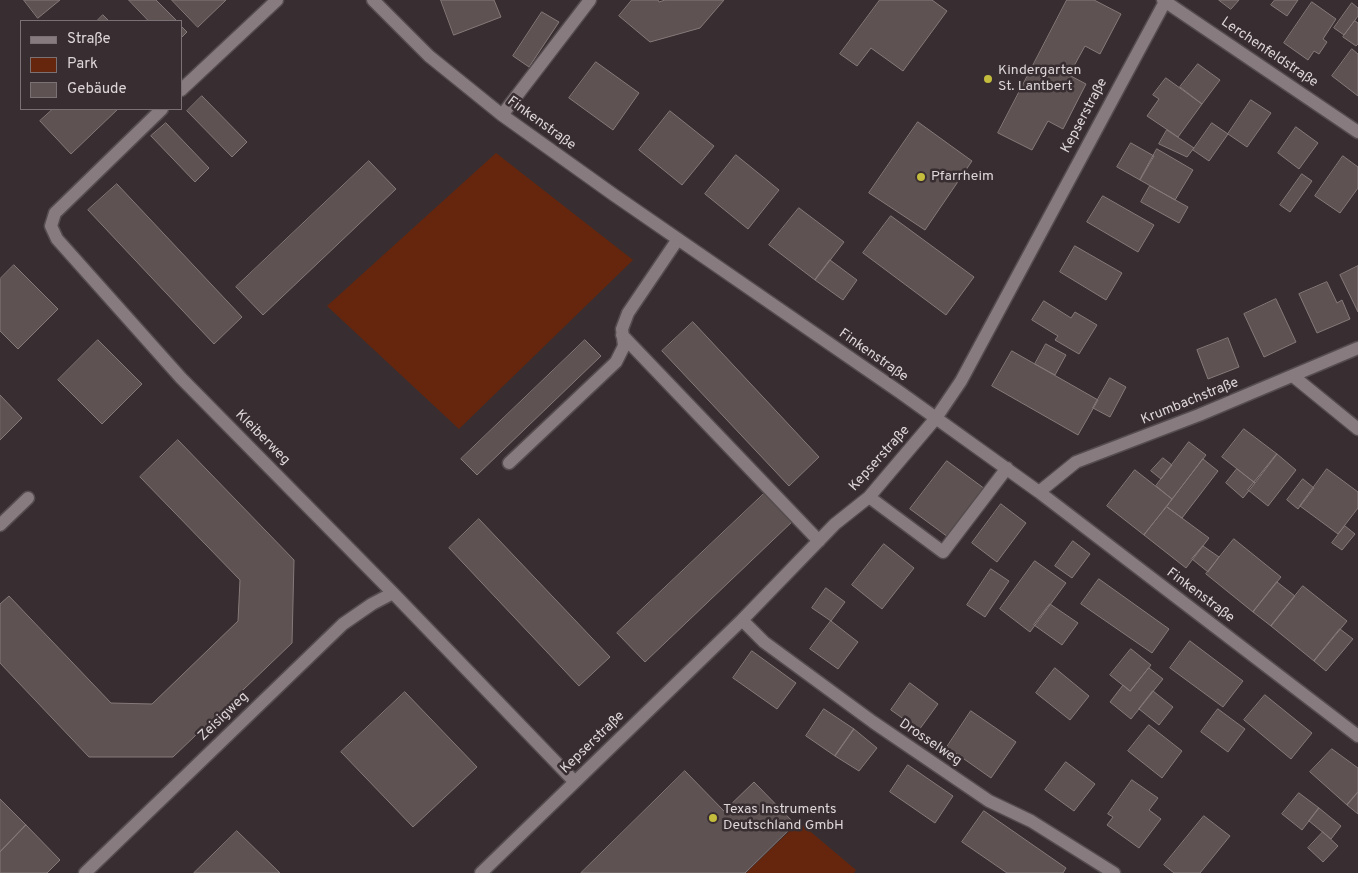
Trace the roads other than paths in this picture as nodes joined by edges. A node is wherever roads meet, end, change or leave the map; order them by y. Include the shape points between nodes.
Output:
1 (277, 0) edge
2 (373, 0) edge
3 (590, 0) edge
4 (1165, 0) edge
5 (182, 89) edge
6 (161, 110) edge
7 (502, 116) junction
8 (1358, 132) edge
9 (678, 239) junction
10 (622, 334) junction
11 (1358, 348) edge
12 (1293, 376) junction
13 (936, 418) junction
14 (1358, 429) edge
15 (509, 463) dead end
16 (1007, 468) junction
17 (1039, 492) junction
18 (869, 497) junction
19 (28, 498) dead end
20 (0, 525) edge
21 (819, 541) junction
22 (394, 593) junction
23 (742, 620) junction
24 (1358, 736) edge
25 (574, 781) junction
26 (85, 873) edge
27 (481, 873) edge
28 (1114, 873) edge

1 - 5 street
2 - 7 street, Finkenstraße via 429,56
3 - 7 street
4 - 8 street, Lerchenfeldstraße
4 - 13 street, Kepserstraße via 961,381
6 - 22 street, Kleiberweg via 55,213 52,230 181,378
7 - 9 street, Finkenstraße
9 - 10 street via 628,313
9 - 13 street, Finkenstraße
10 - 15 street via 624,346 616,362
10 - 21 street
11 - 12 street, Krumbachstraße
12 - 14 street
12 - 17 street, Krumbachstraße via 1076,462
13 - 16 street, Finkenstraße
13 - 18 street, Kepserstraße
16 - 17 street, Finkenstraße
16 - 18 street via 943,552
17 - 24 street, Finkenstraße
18 - 21 street, Kepserstraße
19 - 20 street
21 - 23 street, Kepserstraße
22 - 25 street, Kleiberweg
22 - 26 street, Zeisigweg via 343,624
23 - 25 street, Kepserstraße
23 - 28 street, Drosselweg via 764,642 839,698 989,801 1031,821
25 - 27 street, Kepserstraße

